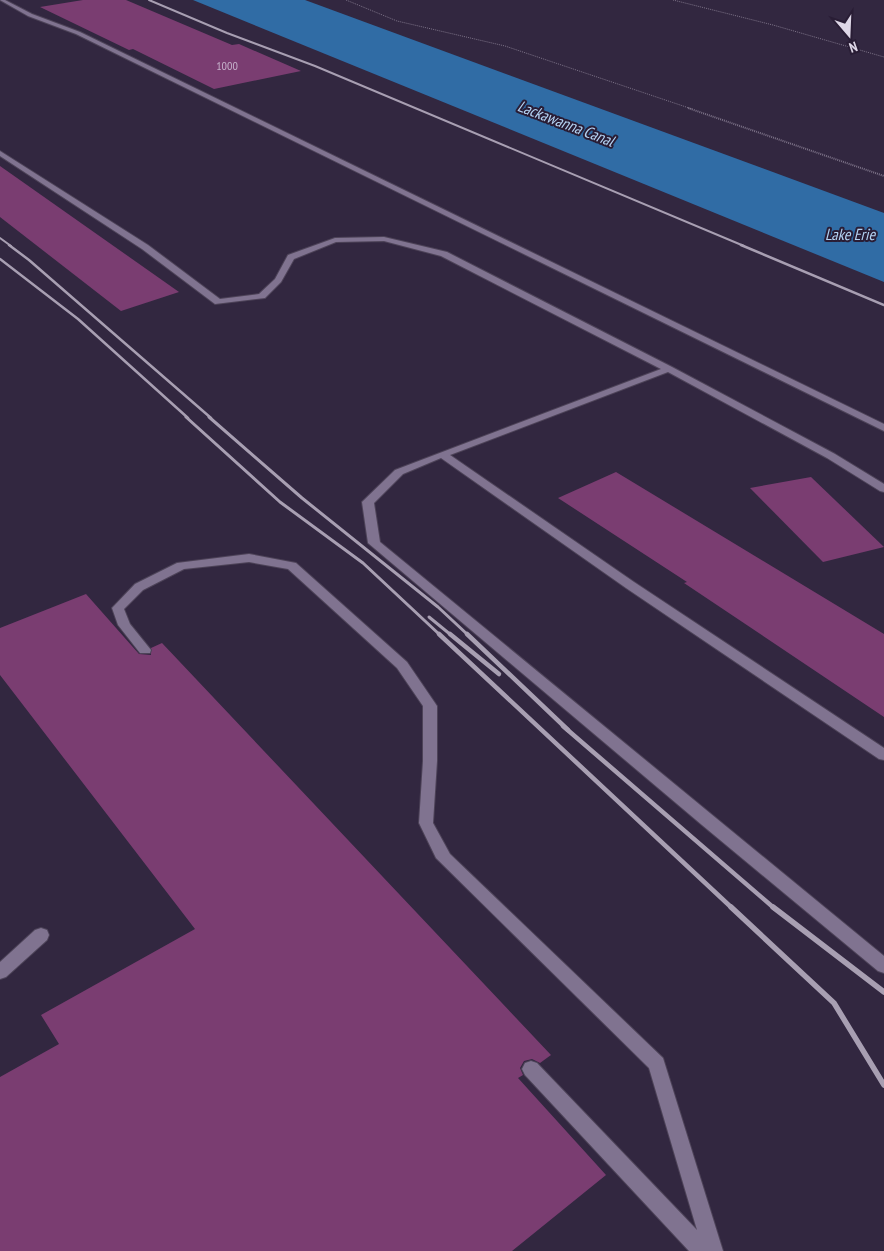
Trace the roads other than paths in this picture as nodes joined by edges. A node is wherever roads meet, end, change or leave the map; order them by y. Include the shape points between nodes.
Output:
1 (2, 0) edge
2 (0, 152) edge
3 (669, 369) junction
4 (884, 428) edge
5 (442, 454) junction
6 (884, 489) edge
7 (145, 650) dead end
8 (884, 755) edge
9 (42, 935) dead end
10 (884, 966) edge
11 (0, 972) edge
12 (531, 1069) dead end
13 (704, 1251) edge
14 (714, 1251) edge

1 - 4 lane via 78,33
2 - 3 lane via 145,247 218,302 262,296 278,280 291,257 308,250 335,240 384,239 444,254
3 - 5 lane
3 - 6 lane via 831,456
5 - 8 lane
5 - 10 lane via 399,472 368,502 374,543
7 - 14 lane via 124,625 118,608 139,588 181,566 249,558 292,566 402,665 430,706 426,823 444,858 657,1064
9 - 11 lane
12 - 13 lane

